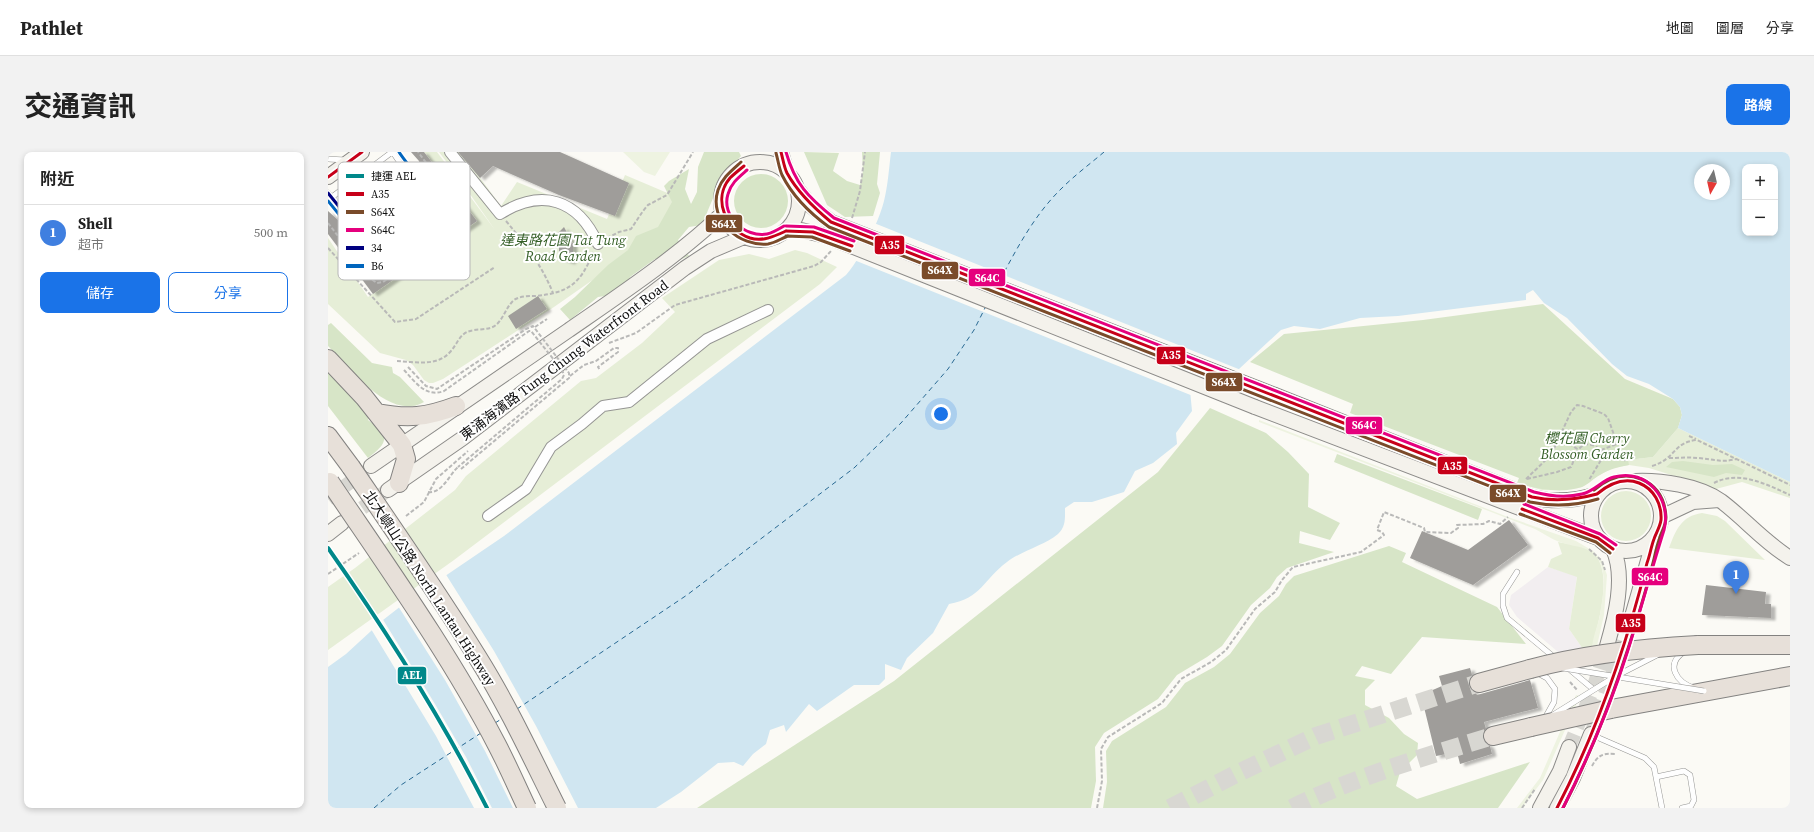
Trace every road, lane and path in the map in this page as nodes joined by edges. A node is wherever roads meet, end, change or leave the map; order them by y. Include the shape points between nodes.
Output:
1 (393, 152) edge
2 (450, 152) edge
3 (693, 152) edge
4 (751, 152) edge
5 (781, 152) edge
6 (865, 152) edge
7 (358, 156) edge
8 (328, 159) edge
9 (349, 162) edge
10 (378, 162) edge
11 (399, 162) edge
12 (458, 162) edge
13 (744, 166) junction
14 (338, 170) edge
15 (787, 173) junction
16 (328, 177) edge
17 (470, 177) edge
18 (798, 190) junction
19 (330, 195) edge
20 (338, 204) edge
21 (723, 213) junction
22 (500, 214) junction
23 (852, 220) dead end
24 (786, 231) junction
25 (744, 237) junction
26 (598, 244) junction
27 (328, 248) edge
28 (833, 248) dead end
29 (338, 259) edge
30 (495, 267) dead end
31 (357, 280) edge
32 (553, 293) junction
33 (768, 310) dead end
34 (547, 319) dead end
35 (535, 327) junction
36 (605, 344) dead end
37 (328, 359) edge
38 (397, 360) dead end
39 (408, 367) dead end
40 (574, 368) dead end
41 (404, 370) dead end
42 (600, 370) dead end
43 (570, 376) junction
44 (456, 406) junction
45 (374, 416) junction
46 (512, 416) dead end
47 (328, 436) edge
48 (1689, 436) dead end
49 (1559, 437) junction
50 (1697, 440) junction
51 (1617, 444) junction
52 (402, 445) junction
53 (469, 450) dead end
54 (1579, 450) junction
55 (1601, 450) junction
56 (1670, 458) junction
57 (1736, 459) junction
58 (1626, 462) dead end
59 (371, 466) tunnel mouth
60 (1652, 466) dead end
61 (461, 469) dead end
62 (1526, 479) junction
63 (329, 480) edge
64 (1590, 480) dead end
65 (1632, 481) junction
66 (1523, 482) dead end
67 (1710, 485) dead end
68 (1790, 485) edge
69 (393, 486) joint
70 (428, 492) junction
71 (1597, 494) junction
72 (1790, 495) edge
73 (1719, 500) junction
74 (406, 516) dead end
75 (488, 516) dead end
76 (1508, 517) dead end
77 (1661, 517) junction
78 (342, 523) tunnel mouth
79 (328, 534) edge
80 (1655, 536) junction
81 (1598, 538) junction
82 (1613, 549) junction
83 (358, 552) dead end
84 (1790, 558) edge
85 (1517, 572) dead end
86 (328, 574) edge
87 (1629, 627) tunnel mouth
88 (1698, 645) junction
89 (1790, 645) edge
90 (1607, 646) tunnel mouth
91 (1672, 647) junction
92 (1536, 667) junction
93 (1616, 676) junction
94 (1790, 676) edge
95 (1570, 682) dead end
96 (1479, 683) tunnel mouth
97 (1577, 688) dead end
98 (1593, 689) dead end
99 (1704, 691) junction
100 (1538, 723) junction
101 (1592, 734) joint
102 (1493, 736) tunnel mouth
103 (1569, 747) tunnel mouth
104 (1618, 755) dead end
105 (1589, 773) dead end
106 (1656, 777) junction
107 (528, 808) edge
108 (558, 808) edge
109 (1097, 808) edge
110 (1540, 808) edge
111 (1557, 808) edge
112 (1662, 808) edge
113 (1682, 808) edge

1 - 10 lane
1 - 11 lane
2 - 12 street
3 - 26 path via 667,195 648,205 632,229 610,235
4 - 13 main road
5 - 15 main road
6 - 23 path via 859,195
7 - 8 lane
7 - 9 main road
13 - 15 main road via 766,163
13 - 21 main road via 733,174 725,185 721,199
14 - 16 main road
15 - 18 main road
17 - 22 street
18 - 24 main road via 796,216
18 - 71 main road, bridge via 810,205 831,222 1532,498 1563,501 1578,500
19 - 20 lane
21 - 25 main road via 731,227
21 - 44 main road, 東涌海濱路 Tung Chung Waterfront Road via 702,234 601,308
22 - 26 street via 515,205 531,200 549,200 580,215 591,228
22 - 32 path via 527,246 544,272
24 - 25 main road via 768,240
24 - 81 main road, bridge via 801,230 826,236 1255,407
25 - 69 main road, 東涌海濱路 Tung Chung Waterfront Road via 711,251 686,268 463,438
26 - 32 path via 578,280 572,286
27 - 29 path
28 - 36 path, 東涌海濱路 Tung Chung Waterfront Road via 825,259 814,266 675,305 636,333
30 - 31 path via 416,319 395,322
32 - 38 path via 514,300 496,325 467,332 444,358 422,363
33 - 75 street via 707,339 629,402 603,406 551,447 526,489
34 - 35 path
35 - 39 path, bridge via 526,329 437,389 426,386
35 - 43 path, bridge
37 - 45 highway
40 - 46 path, 東涌海濱路 Tung Chung Waterfront Road
41 - 70 path, bridge via 420,387 439,393 532,331 564,375 458,467 444,485 433,493
42 - 43 path via 598,367 618,352 618,348 584,365
43 - 61 path, bridge
44 - 45 highway via 411,417
44 - 52 main road, 東涌海濱路 Tung Chung Waterfront Road
45 - 52 highway
47 - 108 highway, 北大嶼山公路 North Lantau Highway, bridge via 436,591 479,660
48 - 50 path
49 - 51 path via 1577,405 1604,414 1608,418
49 - 54 path
49 - 62 path via 1551,455
50 - 56 path via 1680,445
50 - 57 path
51 - 55 path
51 - 58 path
52 - 59 main road, 東涌海濱路 Tung Chung Waterfront Road
52 - 69 highway via 406,459
53 - 70 path, 東涌海濱路 Tung Chung Waterfront Road via 436,479
54 - 55 path via 1590,444
54 - 62 path via 1571,467
55 - 64 path via 1604,456
56 - 57 path via 1716,461
56 - 60 path
57 - 68 path
62 - 66 path
63 - 107 highway, 北大嶼山公路 North Lantau Highway, bridge via 456,673 497,745
65 - 71 main road via 1613,482
65 - 73 main road via 1658,480 1706,493
65 - 77 main road via 1651,491 1660,508
67 - 72 path via 1724,478 1746,478
70 - 74 path, 東涌海濱路 Tung Chung Waterfront Road via 424,502
71 - 81 main road via 1590,516 1592,528
73 - 77 main road via 1692,502
73 - 84 main road via 1769,544
76 - 109 path via 1500,524 1489,520 1483,524 1457,525 1458,528 1451,533 1426,532 1424,528 1384,512 1377,530 1384,535 1361,552 1293,567 1275,592 1256,609 1226,650 1181,679 1162,703 1108,737 1101,749 1102,781
77 - 80 main road
78 - 79 main road
80 - 82 main road via 1639,549
80 - 87 main road
81 - 82 main road
82 - 90 main road via 1617,557 1619,574 1614,621
83 - 86 path
85 - 98 lane via 1504,594 1503,606 1507,618
88 - 89 highway
88 - 91 highway, bridge
88 - 99 lane, bridge via 1677,658 1674,670 1684,683
91 - 92 highway, bridge via 1631,650
91 - 93 lane, bridge
92 - 93 lane, bridge
92 - 96 highway
92 - 100 lane via 1555,689 1554,702
93 - 99 lane, bridge
93 - 100 lane, bridge
94 - 99 highway
95 - 97 path
99 - 100 highway, bridge
100 - 102 highway
101 - 106 lane via 1645,758 1654,767
101 - 111 main road
103 - 110 main road via 1560,771
104 - 105 path via 1601,755
106 - 112 lane
106 - 113 lane via 1684,771 1690,775 1694,800 1691,806

